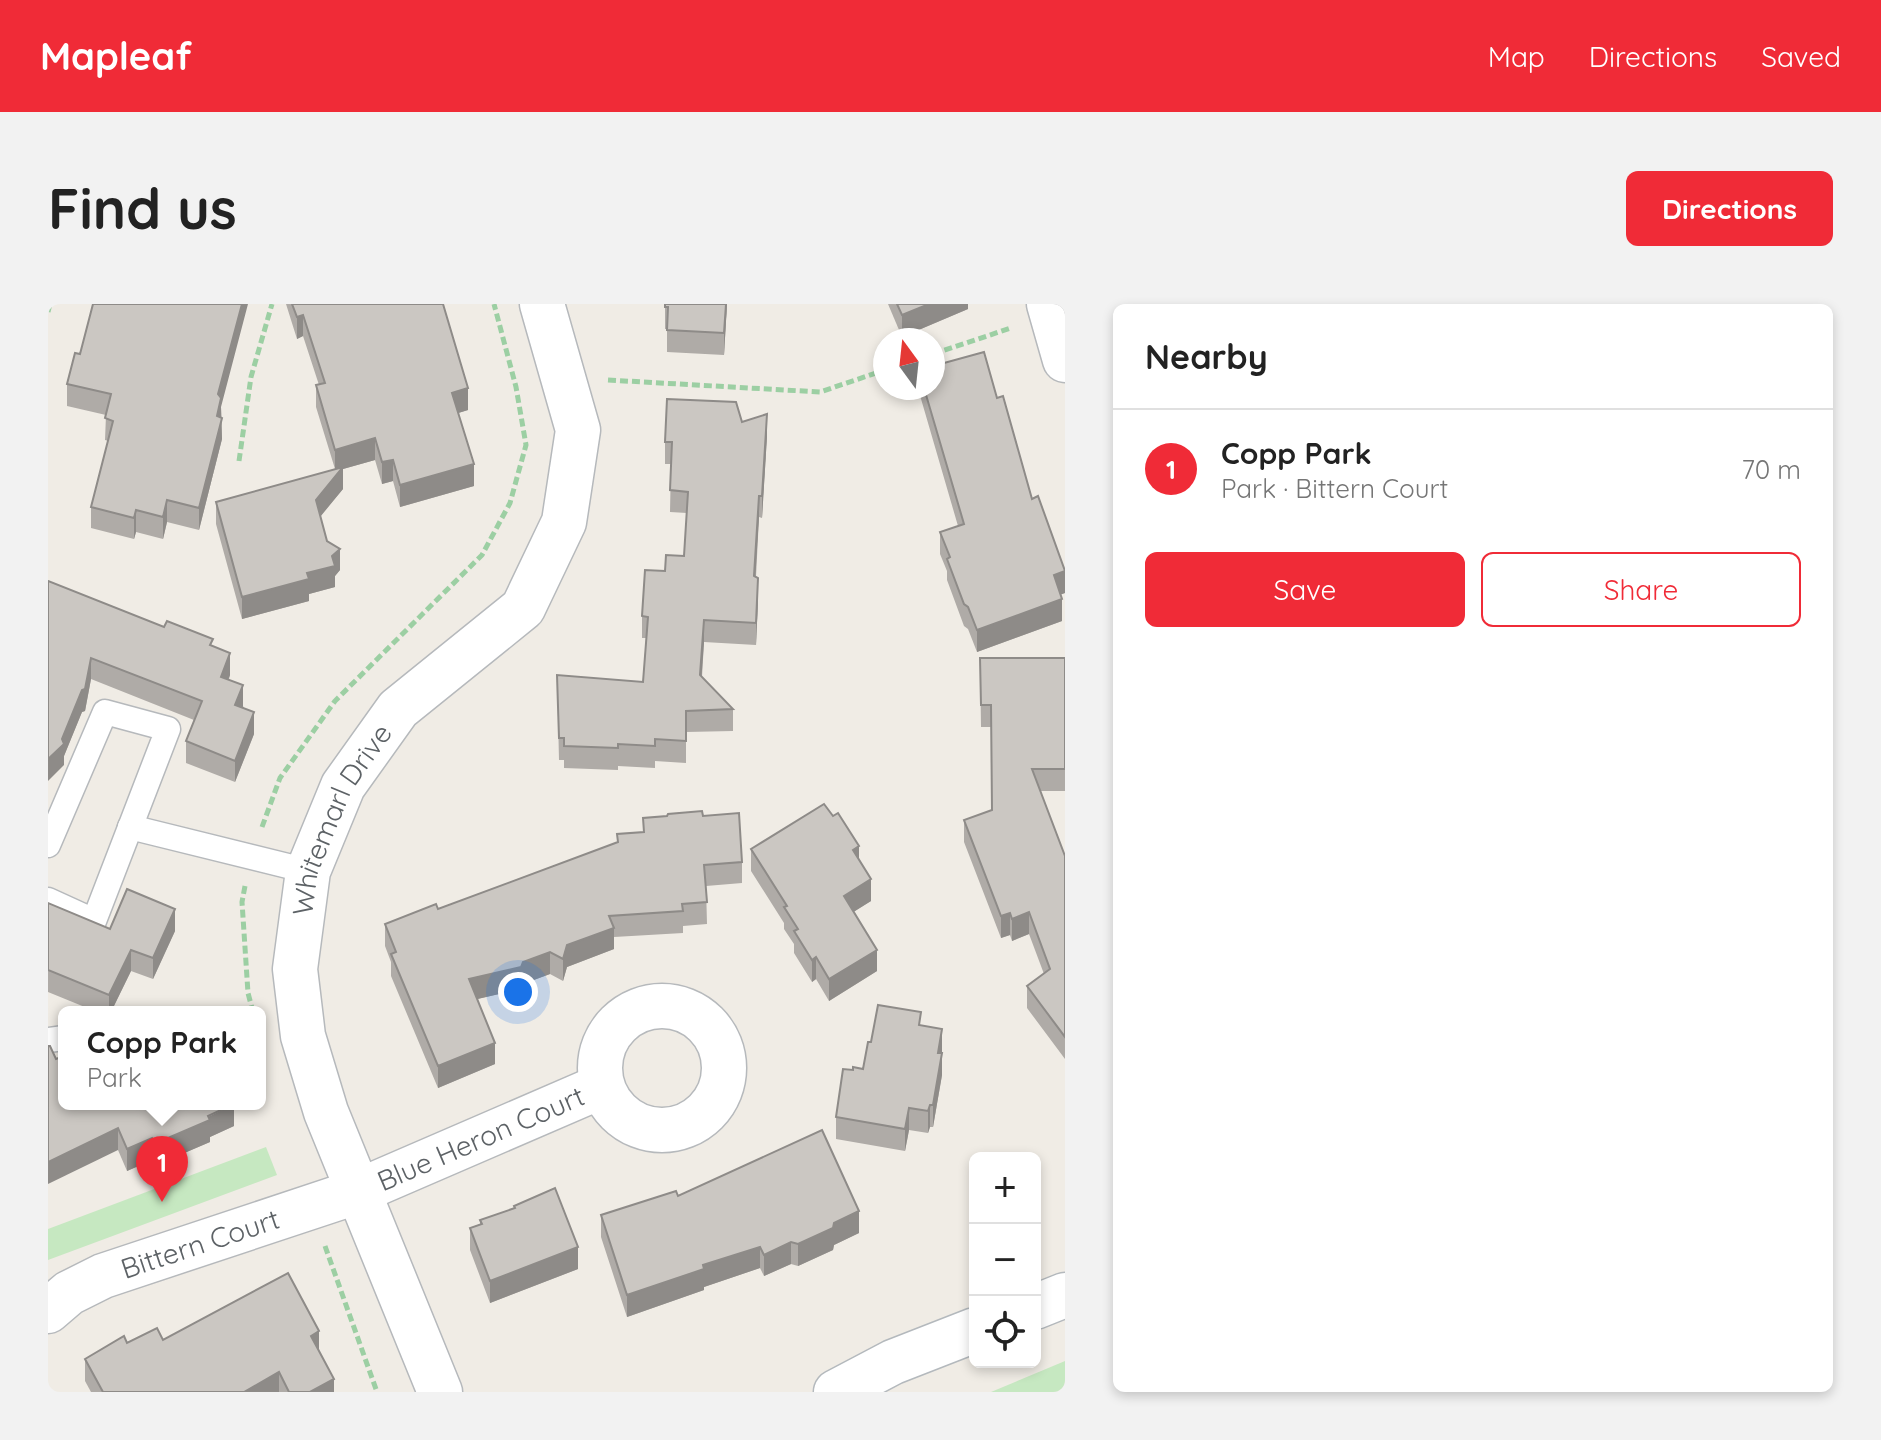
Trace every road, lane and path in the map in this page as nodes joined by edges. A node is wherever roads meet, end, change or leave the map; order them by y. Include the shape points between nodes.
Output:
1 (50, 304) edge
2 (272, 304) edge
3 (494, 304) edge
4 (542, 304) edge
5 (1050, 309) edge
6 (48, 312) edge
7 (945, 349) edge
8 (1065, 360) edge
9 (873, 374) edge
10 (563, 377) junction
11 (239, 461) dead end
12 (130, 827) junction
13 (48, 845) edge
14 (250, 857) junction
15 (308, 871) junction
16 (48, 900) edge
17 (251, 1006) edge
18 (602, 1086) dead end
19 (359, 1191) junction
20 (1065, 1295) edge
21 (1041, 1305) edge
22 (48, 1311) edge
23 (969, 1332) edge
24 (440, 1392) edge
25 (836, 1392) edge

1 - 6 path
2 - 11 path via 251,377
3 - 14 path via 526,445 510,503 482,555 335,701 280,778
4 - 10 street, Whitemarl Drive
5 - 7 path
5 - 8 street
9 - 10 path via 820,392
10 - 15 street, Whitemarl Drive via 578,430 564,522 523,608 398,709 343,786
12 - 13 lane via 168,729 105,712
12 - 14 lane
12 - 16 lane via 94,921
14 - 15 lane
14 - 17 path via 242,902
15 - 19 street, Whitemarl Drive via 295,969 303,1036 326,1112
18 - 19 street, Blue Heron Court
19 - 22 street, Bittern Court via 103,1276
19 - 24 street, Whitemarl Drive
20 - 21 street
23 - 25 street via 893,1362

